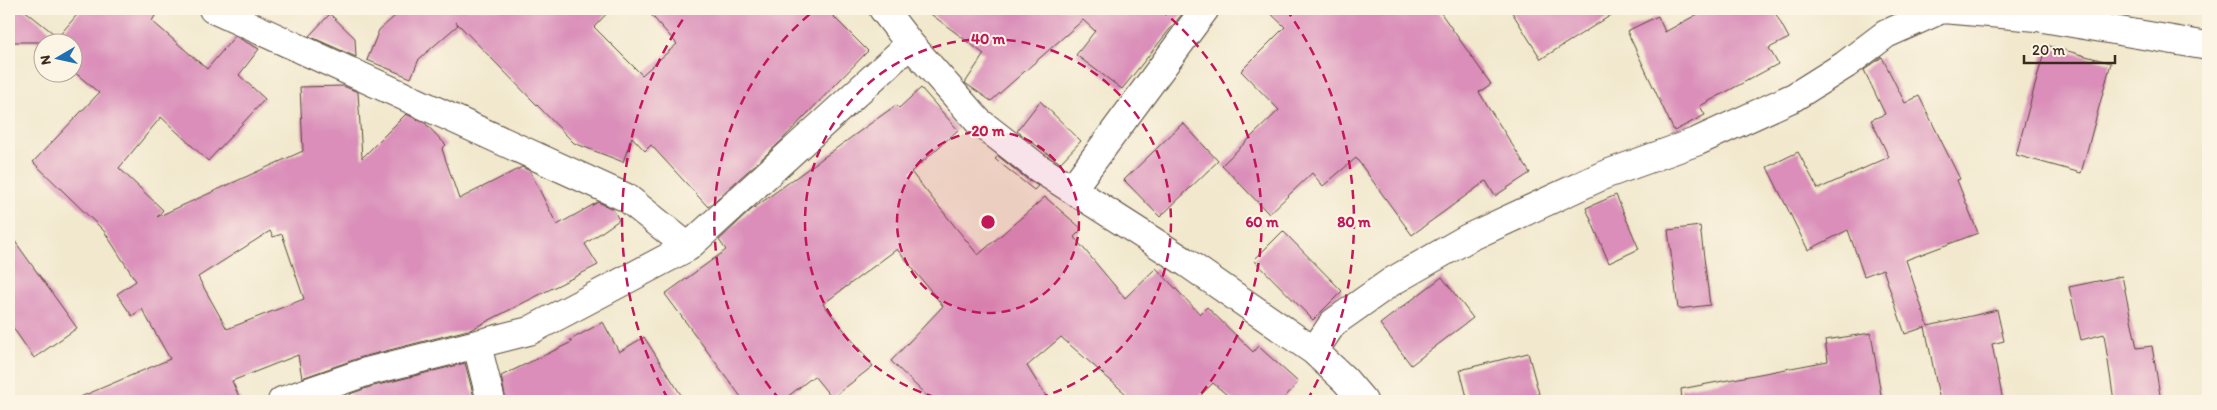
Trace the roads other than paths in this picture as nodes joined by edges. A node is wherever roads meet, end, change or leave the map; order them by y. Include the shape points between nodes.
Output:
1 (214, 9) edge
2 (883, 9) edge
3 (1205, 9) edge
4 (1942, 9) edge
5 (910, 44) junction
6 (2208, 46) edge
7 (1072, 189) junction
8 (688, 247) junction
9 (477, 345) junction
10 (1314, 351) junction
11 (282, 401) edge
12 (491, 401) edge
13 (1363, 401) edge

1 - 8 street via 628,198
2 - 5 street
3 - 7 street
4 - 6 street via 2037,17
4 - 10 street via 1886,34 1794,97 1698,140 1604,175 1459,243 1391,282 1332,323
5 - 7 street via 978,121 1037,167
5 - 8 street
7 - 10 street
8 - 9 street via 529,331
9 - 11 street via 366,372
9 - 12 street
10 - 13 street

